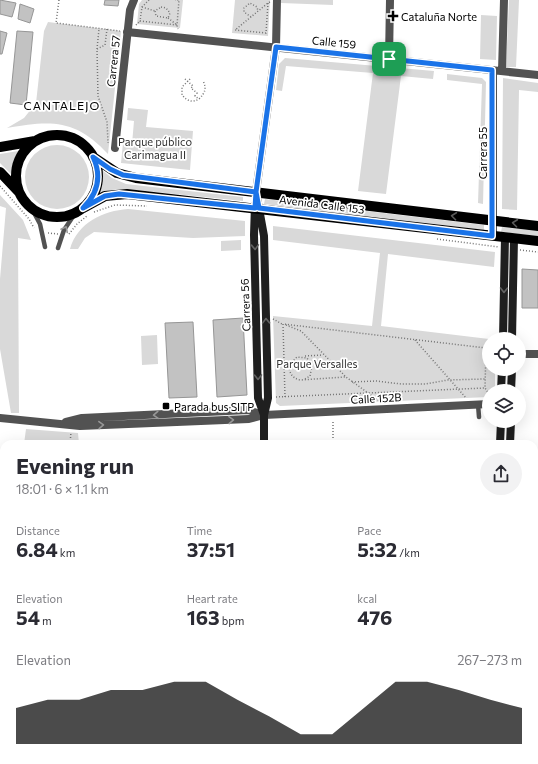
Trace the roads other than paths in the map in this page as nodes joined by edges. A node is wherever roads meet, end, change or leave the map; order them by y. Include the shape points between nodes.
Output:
1 (134, 0) edge
2 (277, 0) edge
3 (390, 0) edge
4 (504, 0) edge
5 (127, 32) junction
6 (276, 47) junction
7 (389, 59) junction
8 (492, 70) junction
9 (502, 71) junction
10 (538, 75) edge
11 (36, 141) junction
12 (111, 146) road end
13 (0, 147) edge
14 (93, 157) junction
15 (0, 172) edge
16 (256, 192) junction
17 (21, 196) junction
18 (32, 208) junction
19 (257, 208) junction
20 (79, 210) junction
21 (493, 220) junction
22 (538, 226) edge
23 (492, 236) junction
24 (510, 238) junction
25 (538, 241) edge
26 (45, 247) dead end
27 (58, 248) dead end
28 (504, 270) junction
29 (513, 271) junction
30 (502, 332) edge
31 (512, 332) edge
32 (526, 354) edge
33 (538, 354) edge
34 (482, 404) edge
35 (475, 405) junction
36 (264, 415) junction
37 (479, 417) dead end
38 (0, 418) edge
39 (62, 423) junction
40 (501, 428) edge
41 (511, 428) edge
42 (264, 440) edge
43 (500, 440) edge
44 (510, 440) edge

1 - 5 street, Carrera 57
2 - 6 street, Carrera 56
3 - 7 street
4 - 9 street
5 - 6 street, Calle 159
5 - 12 street, Carrera 57
6 - 7 street, Calle 159
6 - 16 street, Carrera 56
7 - 8 street, Calle 159
8 - 9 street, Calle 159
8 - 21 street, Carrera 55
9 - 10 street, Calle 159
11 - 13 main road
11 - 14 main road via 49,136 68,137 85,146
11 - 17 main road via 23,153 19,161 16,178
14 - 16 main road, Avenida Calle 153 via 123,175
14 - 20 main road via 98,169 97,184 92,197
15 - 17 main road
16 - 19 street, Carrera 56
21 -> 16 main road, Avenida Calle 153
17 - 18 main road
18 - 20 main road via 58,217
18 - 26 lane via 42,228
19 - 20 main road, Avenida Calle 153 via 119,194 105,196
19 - 23 main road, Avenida Calle 153
19 -> 36 street, Carrera 56 via 258,398
36 -> 19 street, Carrera 56 via 268,398 264,236
27 -> 20 lane via 64,230
22 -> 21 main road, Avenida Calle 153
21 - 23 street, Carrera 55
23 - 24 main road, Avenida Calle 153
24 - 25 main road, Avenida Calle 153
24 - 28 street
24 - 29 street
28 - 29 street
28 -> 30 street
29 - 31 street
32 - 33 street
34 - 35 street, Calle 152B
35 - 36 street, Calle 152B
35 - 37 lane
39 -> 36 street, Calle 152B via 241,419
36 -> 39 street, Calle 152B via 248,410 82,418
36 - 42 street, Carrera 56
38 - 39 street, Calle 152B
40 - 43 street
41 - 44 street

